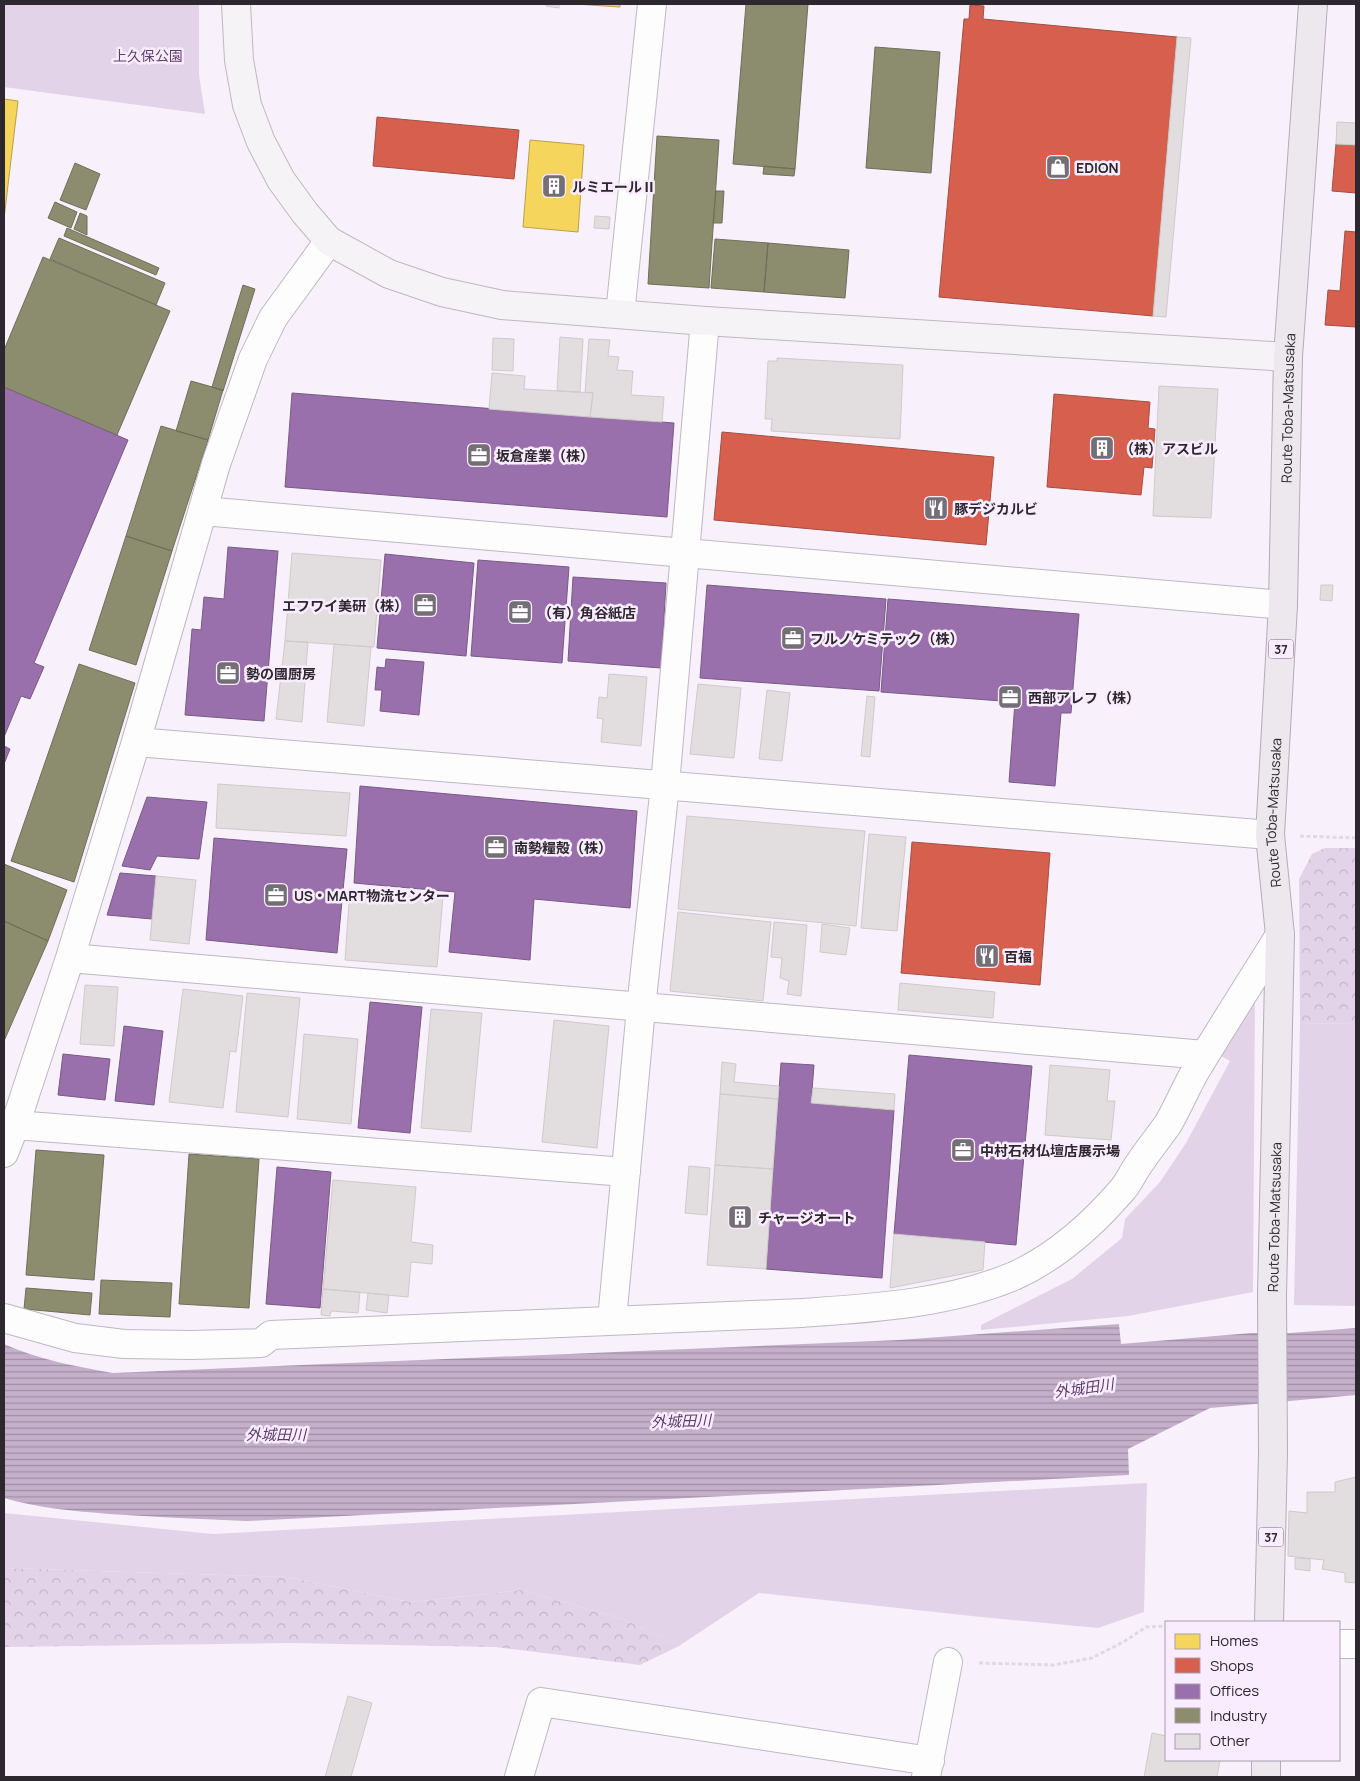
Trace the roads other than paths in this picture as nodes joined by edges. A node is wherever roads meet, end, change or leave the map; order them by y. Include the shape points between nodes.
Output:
1 (236, 4) edge
2 (652, 4) edge
3 (1313, 4) edge
4 (329, 241) junction
5 (620, 314) junction
6 (705, 321) junction
7 (1288, 357) junction
8 (203, 511) junction
9 (684, 552) junction
10 (1283, 605) junction
11 (136, 742) junction
12 (665, 785) junction
13 (1270, 835) junction
14 (1280, 935) junction
15 (70, 958) junction
16 (641, 1008) junction
17 (1205, 1055) junction
18 (15, 1126) junction
19 (4, 1153) edge
20 (626, 1172) junction
21 (4, 1318) edge
22 (612, 1320) junction
23 (1269, 1621) edge
24 (1340, 1644) edge
25 (1356, 1644) edge
26 (948, 1662) road end
27 (1266, 1761) edge
28 (928, 1769) edge
29 (519, 1777) edge
30 (1266, 1777) edge

1 - 4 street via 242,78 247,105 261,142 281,180
2 - 5 street
3 - 7 main road, Route Toba-Matsusaka / 37
4 - 5 street via 389,274 442,292 502,305
4 - 8 street via 273,318 253,359
5 - 6 street
6 - 7 street
6 - 9 street
7 - 10 main road, Route Toba-Matsusaka / 37
8 - 9 street
8 - 11 street
9 - 10 street
9 - 12 street
10 - 13 main road, Route Toba-Matsusaka / 37
11 - 12 street
11 - 15 street
12 - 13 street
12 - 16 street
13 - 14 main road, Route Toba-Matsusaka / 37
14 - 17 street
14 - 23 main road, Route Toba-Matsusaka / 37
15 - 16 street
15 - 18 street
16 - 17 street
16 - 20 street
17 - 22 street via 1168,1123 1124,1188 1085,1229 1027,1270 954,1295 908,1303 802,1313
18 - 19 street
18 - 20 street
20 - 22 street
21 - 22 street via 75,1338 124,1344 191,1345 261,1343 271,1335
24 - 25 street
26 - 28 street
27 - 30 main road
28 - 29 street via 541,1702

